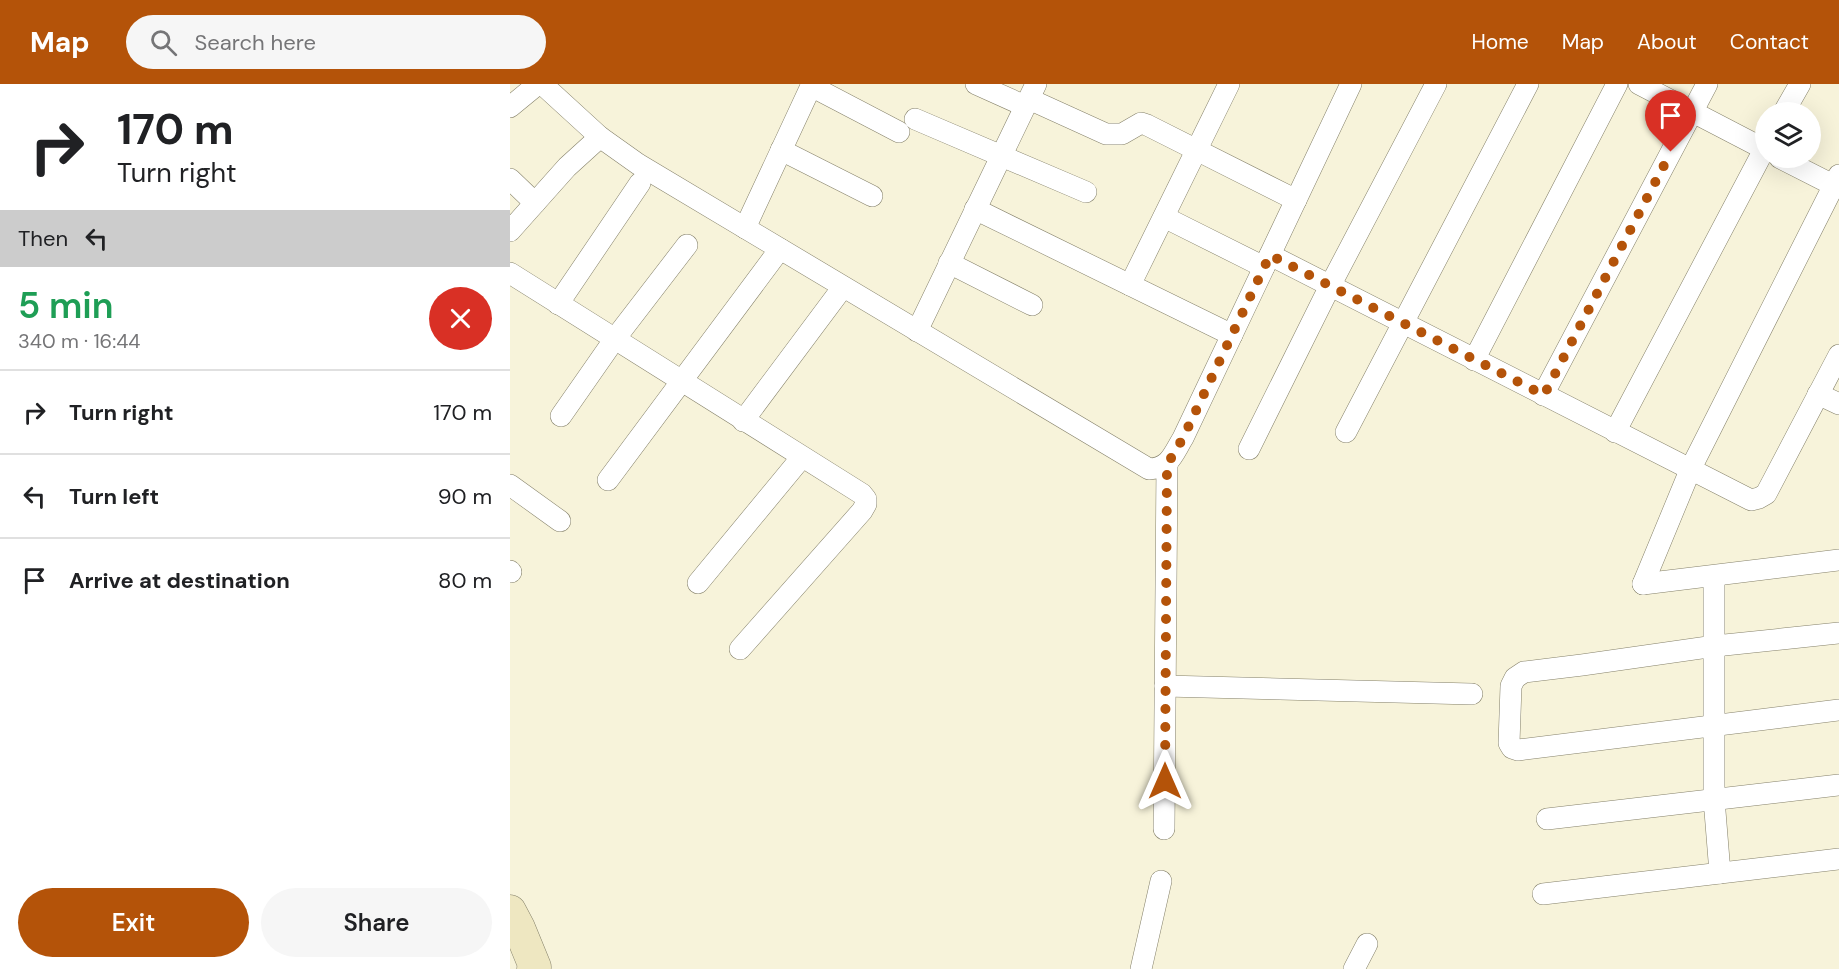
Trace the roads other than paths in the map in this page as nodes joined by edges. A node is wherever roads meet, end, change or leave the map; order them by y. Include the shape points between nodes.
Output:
1 (540, 84) edge
2 (976, 84) edge
3 (1229, 84) edge
4 (1351, 84) edge
5 (1436, 84) edge
6 (1528, 84) edge
7 (1617, 84) edge
8 (1639, 84) edge
9 (1707, 84) edge
10 (1800, 84) edge
11 (812, 85) edge
12 (1030, 96) edge
13 (1790, 102) edge
14 (510, 107) edge
15 (1692, 112) junction
16 (600, 137) junction
17 (1755, 144) edge
18 (1197, 149) junction
19 (781, 150) junction
20 (1001, 157) junction
21 (1760, 168) edge
22 (1805, 168) edge
23 (510, 179) edge
24 (640, 183) dead end
25 (1837, 183) edge
26 (1086, 192) dead end
27 (872, 196) dead end
28 (1296, 200) junction
29 (535, 203) junction
30 (975, 209) junction
31 (1164, 217) junction
32 (745, 228) junction
33 (510, 231) edge
34 (687, 245) dead end
35 (780, 249) junction
36 (1267, 261) junction
37 (949, 263) junction
38 (510, 273) edge
39 (1130, 285) junction
40 (1330, 286) junction
41 (843, 287) junction
42 (558, 304) junction
43 (1032, 305) dead end
44 (1403, 324) junction
45 (917, 331) junction
46 (1232, 335) junction
47 (614, 340) junction
48 (1839, 355) edge
49 (1474, 360) junction
50 (681, 382) junction
51 (1818, 394) junction
52 (1544, 395) junction
53 (1839, 404) edge
54 (561, 416) dead end
55 (743, 421) junction
56 (1346, 432) dead end
57 (1615, 432) junction
58 (1249, 449) dead end
59 (802, 457) junction
60 (1167, 465) junction
61 (1691, 468) junction
62 (608, 480) dead end
63 (510, 485) edge
64 (560, 521) dead end
65 (1839, 560) edge
66 (1714, 576) junction
67 (698, 583) dead end
68 (1839, 633) edge
69 (1714, 646) junction
70 (740, 649) dead end
71 (1165, 686) junction
72 (1473, 694) dead end
73 (1839, 710) edge
74 (1714, 726) junction
75 (1839, 784) edge
76 (1714, 799) junction
77 (1547, 819) dead end
78 (1164, 829) dead end
79 (1839, 859) edge
80 (1720, 873) junction
81 (1161, 881) dead end
82 (1543, 894) dead end
83 (510, 911) edge
84 (1367, 944) dead end
85 (535, 968) edge
86 (1148, 968) edge
87 (1354, 969) edge

1 - 14 street
1 - 16 street
2 - 12 street
3 - 18 street
4 - 28 street
5 - 40 street
6 - 44 street
7 - 49 street
8 - 15 street
9 - 15 street
10 - 13 street
11 - 19 street
11 - 20 street via 907,126
12 - 18 street via 1106,134 1122,134 1141,123
12 - 20 street
15 - 17 street
15 - 52 street
16 - 29 street via 567,166
16 - 32 street
18 - 28 street
18 - 31 street
19 - 27 street
19 - 32 street
20 - 26 street
20 - 30 street
21 - 57 street
22 - 25 street
23 - 29 street
24 - 42 street
25 - 61 street
28 - 36 street
29 - 33 street
30 - 37 street
30 - 39 street
31 - 36 street
31 - 39 street
32 - 35 street
34 - 47 street
35 - 41 street
35 - 50 street
36 - 40 street
36 - 46 street
37 - 43 street
37 - 45 street
38 - 42 street
39 - 46 street
40 - 44 street
40 - 58 street
41 - 45 street
41 - 55 street
42 - 47 street
44 - 49 street
44 - 56 street
45 - 60 street via 1149,469
46 - 60 street
47 - 50 street
47 - 54 street
48 - 51 street
49 - 52 street
50 - 55 street
50 - 62 street
51 - 53 street
51 - 61 street via 1766,494 1751,500
52 - 57 street
55 - 59 street
57 - 61 street
59 - 67 street
59 - 70 street via 862,494 866,504
60 - 71 street
61 - 66 street via 1643,584
63 - 64 street
65 - 66 street
66 - 69 street
68 - 69 street
69 - 74 street
69 - 74 street via 1524,672 1511,686 1509,743 1518,750
71 - 72 street
71 - 78 street
73 - 74 street
74 - 76 street
75 - 76 street
76 - 77 street
76 - 80 street
79 - 80 street
80 - 82 street
81 - 86 street
83 - 85 street
84 - 87 street

